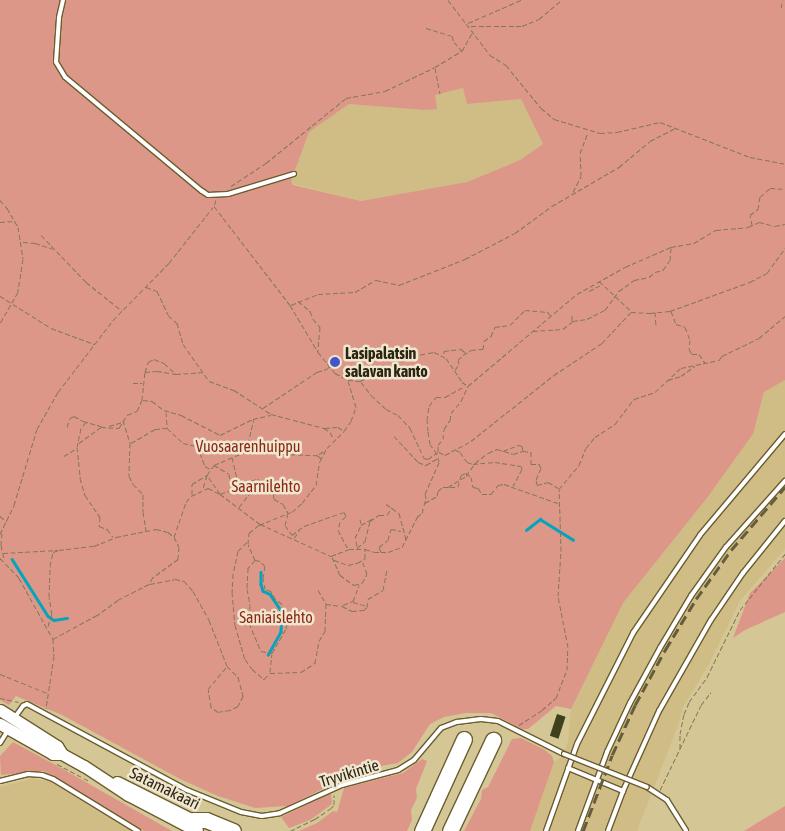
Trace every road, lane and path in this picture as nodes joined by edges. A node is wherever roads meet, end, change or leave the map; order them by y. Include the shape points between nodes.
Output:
1 (63, 0) edge
2 (448, 0) edge
3 (521, 0) edge
4 (562, 0) edge
5 (783, 0) edge
6 (781, 8) dead end
7 (467, 23) junction
8 (470, 26) junction
9 (426, 28) dead end
10 (473, 31) junction
11 (462, 51) junction
12 (435, 68) junction
13 (440, 94) dead end
14 (674, 129) junction
15 (589, 131) junction
16 (785, 164) edge
17 (294, 174) dead end
18 (785, 189) edge
19 (573, 193) junction
20 (217, 196) junction
21 (0, 200) edge
22 (214, 206) junction
23 (16, 221) junction
24 (0, 222) edge
25 (785, 224) edge
26 (752, 225) junction
27 (41, 235) dead end
28 (22, 242) junction
29 (671, 247) junction
30 (785, 248) edge
31 (53, 249) junction
32 (599, 280) junction
33 (602, 285) junction
34 (145, 287) junction
35 (589, 291) dead end
36 (0, 296) edge
37 (615, 296) junction
38 (298, 301) junction
39 (12, 305) junction
40 (290, 305) junction
41 (122, 311) junction
42 (670, 311) junction
43 (631, 312) junction
44 (655, 312) junction
45 (550, 315) junction
46 (572, 315) dead end
47 (785, 316) edge
48 (572, 322) junction
49 (0, 323) edge
50 (656, 326) dead end
51 (532, 330) junction
52 (94, 344) junction
53 (318, 352) junction
54 (466, 353) junction
55 (443, 355) junction
56 (333, 363) dead end
57 (705, 363) junction
58 (697, 364) junction
59 (328, 367) junction
60 (455, 370) junction
61 (145, 372) junction
62 (202, 372) junction
63 (176, 374) junction
64 (348, 380) junction
65 (668, 380) junction
66 (360, 381) junction
67 (133, 382) dead end
68 (143, 382) junction
69 (467, 386) junction
70 (142, 400) junction
71 (263, 409) junction
72 (166, 411) junction
73 (274, 414) junction
74 (254, 418) junction
75 (123, 421) junction
76 (86, 422) junction
77 (102, 426) junction
78 (108, 426) junction
79 (67, 427) dead end
80 (167, 428) junction
81 (324, 428) junction
82 (344, 430) junction
83 (785, 434) edge
84 (394, 436) dead end
85 (334, 439) junction
86 (79, 443) junction
87 (130, 443) junction
88 (77, 448) junction
89 (327, 450) junction
90 (455, 450) junction
91 (503, 451) junction
92 (523, 451) junction
93 (242, 452) junction
94 (437, 453) junction
95 (317, 455) junction
96 (64, 456) dead end
97 (232, 457) junction
98 (438, 457) junction
99 (322, 459) junction
100 (474, 464) junction
101 (214, 466) junction
102 (211, 470) junction
103 (468, 473) junction
104 (207, 475) junction
105 (252, 480) junction
106 (785, 481) edge
107 (237, 484) junction
108 (513, 486) junction
109 (203, 489) junction
110 (558, 489) junction
111 (220, 494) junction
112 (192, 495) junction
113 (424, 503) junction
114 (386, 504) dead end
115 (558, 504) junction
116 (392, 507) junction
117 (238, 508) junction
118 (288, 513) junction
119 (0, 516) edge
120 (373, 518) junction
121 (360, 519) dead end
122 (785, 521) edge
123 (7, 522) junction
124 (260, 524) junction
125 (361, 524) junction
126 (2, 531) junction
127 (299, 531) junction
128 (146, 532) junction
129 (403, 533) junction
130 (0, 534) edge
131 (174, 537) junction
132 (114, 538) junction
133 (293, 539) junction
134 (406, 540) junction
135 (248, 542) junction
136 (358, 548) junction
137 (349, 549) junction
138 (365, 549) junction
139 (59, 550) junction
140 (381, 552) junction
141 (3, 553) junction
142 (366, 553) junction
143 (785, 554) edge
144 (331, 556) junction
145 (0, 558) edge
146 (4, 560) junction
147 (255, 560) junction
148 (333, 560) junction
149 (362, 560) junction
150 (387, 569) dead end
151 (149, 584) junction
152 (360, 584) junction
153 (318, 590) dead end
154 (352, 602) junction
155 (326, 604) junction
156 (355, 604) junction
157 (342, 606) junction
158 (367, 606) junction
159 (351, 610) junction
160 (48, 626) junction
161 (53, 639) junction
162 (270, 653) junction
163 (227, 666) junction
164 (270, 673) junction
165 (0, 674) edge
166 (711, 692) dead end
167 (48, 693) junction
168 (0, 698) edge
169 (27, 704) junction
170 (0, 710) edge
171 (44, 713) junction
172 (14, 719) junction
173 (4, 727) edge
174 (514, 728) junction
175 (464, 739) dead end
176 (493, 740) dead end
177 (0, 743) edge
178 (680, 748) junction
179 (59, 759) junction
180 (568, 768) junction
181 (153, 771) junction
182 (150, 778) dead end
183 (95, 779) junction
184 (596, 780) junction
185 (0, 781) edge
186 (333, 789) junction
187 (623, 791) junction
188 (659, 793) junction
189 (195, 825) edge
190 (422, 830) edge
191 (138, 831) edge
192 (216, 831) edge
193 (233, 831) edge
194 (290, 831) edge
195 (450, 831) edge
196 (546, 831) edge
197 (578, 831) edge
198 (608, 831) edge
199 (686, 831) edge

1 - 20 lane via 56,62 65,77 202,192
2 - 7 path
3 - 7 path
4 - 8 path via 539,19 522,26
5 - 6 path
7 - 8 path
8 - 10 path
9 - 11 path via 452,36
10 - 11 path
10 - 15 path via 490,55 506,65 545,112 563,123
11 - 12 path
12 - 13 path
12 - 20 path via 385,91 346,98 266,163
14 - 15 path via 660,122 617,132
14 - 16 path via 750,157
14 - 19 path via 650,141 600,179
15 - 19 path via 580,154 581,176
17 - 20 lane
18 - 26 path via 772,187 760,197 758,209 750,215
19 - 38 path via 515,233 420,278 399,285 376,280 355,292 318,294
20 - 22 path
21 - 23 path
22 - 34 path via 169,263
22 - 40 path
23 - 24 path
23 - 28 path
25 - 26 path via 775,226 759,222
26 - 29 path via 716,230 694,244
27 - 31 path
28 - 31 path
28 - 39 path via 20,280
29 - 32 path
29 - 37 path via 670,260 663,270 634,280
30 - 42 path via 772,268 757,279
31 - 41 path
32 - 33 path
32 - 45 path
33 - 35 path
33 - 37 path
34 - 41 path
34 - 62 path via 157,291 168,315 177,323 183,344
36 - 39 path
37 - 43 path
37 - 48 path via 605,310
38 - 40 path
38 - 53 path via 310,311 320,327
39 - 49 path
39 - 52 path via 51,328
40 - 53 path
41 - 52 path
42 - 44 path
42 - 57 path via 676,324 685,327 692,354 699,354
43 - 44 path
43 - 90 path via 602,343
44 - 50 path
45 - 51 path
45 - 54 path via 548,312 525,310 510,325 495,327 481,350
46 - 48 path
47 - 57 path via 759,338 719,360
48 - 51 path via 563,329
51 - 69 path
52 - 123 path via 58,392 37,429
53 - 59 path
54 - 55 path via 461,349 444,351
54 - 60 path via 459,358
55 - 60 path
55 - 66 path via 434,352 413,356
56 - 59 path
57 - 58 path
58 - 65 path via 681,376
58 - 65 path via 681,368
59 - 64 path
59 - 71 path
60 - 69 path
61 - 63 path
61 - 63 path via 148,362 153,359 164,363
61 - 68 path
62 - 63 path
62 - 71 path via 212,383 234,390
64 - 66 path
64 - 82 path via 357,410
65 - 110 path via 655,392 630,402 615,424 595,437 579,465
66 - 94 path via 371,395 410,428 424,458
67 - 68 path
68 - 70 path
69 - 94 path via 461,402 451,412
69 - 94 path via 445,397 436,397 430,406 428,431 430,444
70 - 72 path via 152,401
70 - 75 path via 138,411 128,414
71 - 73 path
72 - 74 path via 220,435
72 - 80 path
73 - 74 path
73 - 81 path
74 - 93 path via 248,444
75 - 78 path
75 - 78 path via 119,428
75 - 87 path
76 - 77 path
76 - 79 path via 72,416
76 - 86 path via 81,428
77 - 78 path
77 - 86 path
80 - 87 path via 155,429
80 - 102 path via 182,443 197,446 205,466
81 - 82 path
81 - 85 path
82 - 85 path
83 - 180 lane via 742,483 666,581 633,633
84 - 98 path via 418,462 426,465
85 - 89 path
86 - 88 path
87 - 128 path via 129,476 132,484 143,494
88 - 96 path
88 - 132 path via 85,495 100,517 99,526 107,529
89 - 95 path
89 - 99 path
90 - 94 path via 445,455
90 - 100 path via 467,462
91 - 92 path via 513,454
91 - 92 path via 519,445
91 - 100 path via 497,448
92 - 110 path via 531,452 531,464 539,464 541,468 537,485 548,482
93 - 95 path via 268,450 282,454
93 - 97 path
94 - 98 path
95 - 99 path
97 - 101 path
97 - 107 path
98 - 113 path
99 - 118 path via 316,485 302,503
100 - 103 path
100 - 108 path via 495,462 521,466
101 - 102 path
101 - 107 path via 229,474 230,480
102 - 104 path
103 - 108 path via 472,487 478,488 482,494 491,494 500,484
103 - 113 path via 462,475 458,487 443,487 437,496
104 - 109 path
104 - 111 path
104 - 112 path via 192,484
105 - 107 path
105 - 117 path via 249,494
105 - 118 path via 272,486 274,499 283,504
106 - 184 lane via 726,547 691,596 630,703
107 - 111 path via 232,490
108 - 115 path
109 - 111 path
109 - 112 path
110 - 115 path
111 - 117 path
112 - 131 path via 186,502
113 - 134 path via 422,513
114 - 116 path
115 - 174 path via 561,551 558,596 568,657 564,681 549,705
116 - 120 path via 387,515
116 - 129 path via 402,518
117 - 124 path
118 - 124 path
118 - 127 path via 284,525 292,535
119 - 123 path
120 - 125 path
120 - 136 path via 365,541
121 - 125 path
122 - 187 lane via 743,573 711,620 659,711
123 - 126 path
124 - 133 path
124 - 135 path via 249,533
125 - 136 path via 355,538
126 - 130 path
126 - 141 path
127 - 133 path
127 - 137 path via 304,526 344,512 346,516 338,530
128 - 131 path via 162,530
128 - 132 path
129 - 134 path
129 - 140 path via 391,530 388,540 379,547
131 - 151 path via 179,547 178,559 153,577
132 - 139 path via 94,546
133 - 144 path
134 - 140 path via 402,547
135 - 147 path
135 - 164 path via 238,550 233,574 235,625 240,646 252,669 264,679
136 - 137 path
136 - 138 path
136 - 142 path
137 - 144 path
138 - 140 path
138 - 142 path
139 - 141 path
139 - 160 path via 51,556 49,597 52,614
141 - 146 path
142 - 149 path
143 - 178 path via 740,610 707,677 690,702 684,714
144 - 148 path
145 - 146 path
146 - 160 path
147 - 162 path via 248,568 249,623 261,650
147 - 162 path via 264,563 264,586 282,604 287,618 286,629
148 - 149 path via 348,565
148 - 152 path via 343,578 354,585
149 - 152 path via 368,571
150 - 158 path via 383,590 371,596
151 - 161 path
151 - 163 path via 175,579 184,581 193,590
152 - 154 path
153 - 155 path
154 - 156 path
154 - 157 path
155 - 157 path
155 - 164 path via 325,631 319,641 315,663 298,673
156 - 158 path
156 - 159 path
157 - 159 path
158 - 159 path via 364,610
160 - 161 path
161 - 167 path via 54,656
162 - 164 path
163 - 163 path via 238,677 243,696 238,706 218,712 211,707 208,689
165 - 167 path
166 - 178 path
167 - 171 path
168 - 169 path
169 - 171 lane, Tryvikintie
169 - 172 lane
170 - 172 main road, Satamakaari
171 - 181 lane, Tryvikintie
172 - 173 lane
172 - 179 main road, Satamakaari via 58,746
173 - 177 lane
173 - 179 main road, Satamakaari
174 - 186 lane, Tryvikintie via 498,721 481,719 448,724 436,732 406,766
174 - 188 lane, Tryvikintie, bridge via 564,754
175 - 190 highway
176 - 195 highway
178 - 188 path
179 - 183 main road, Satamakaari
179 - 183 path
180 - 184 lane
180 - 196 lane
181 - 182 lane
181 - 186 lane, Tryvikintie via 201,796 253,815 280,813
183 - 189 main road, Satamakaari via 133,789
184 - 187 lane
184 - 197 lane
185 - 191 lane via 28,774 42,775
186 - 194 path via 335,800 330,809
187 - 198 lane
188 - 199 lane, Tryvikintie
189 - 192 main road, Satamakaari
189 - 193 highway via 206,820

